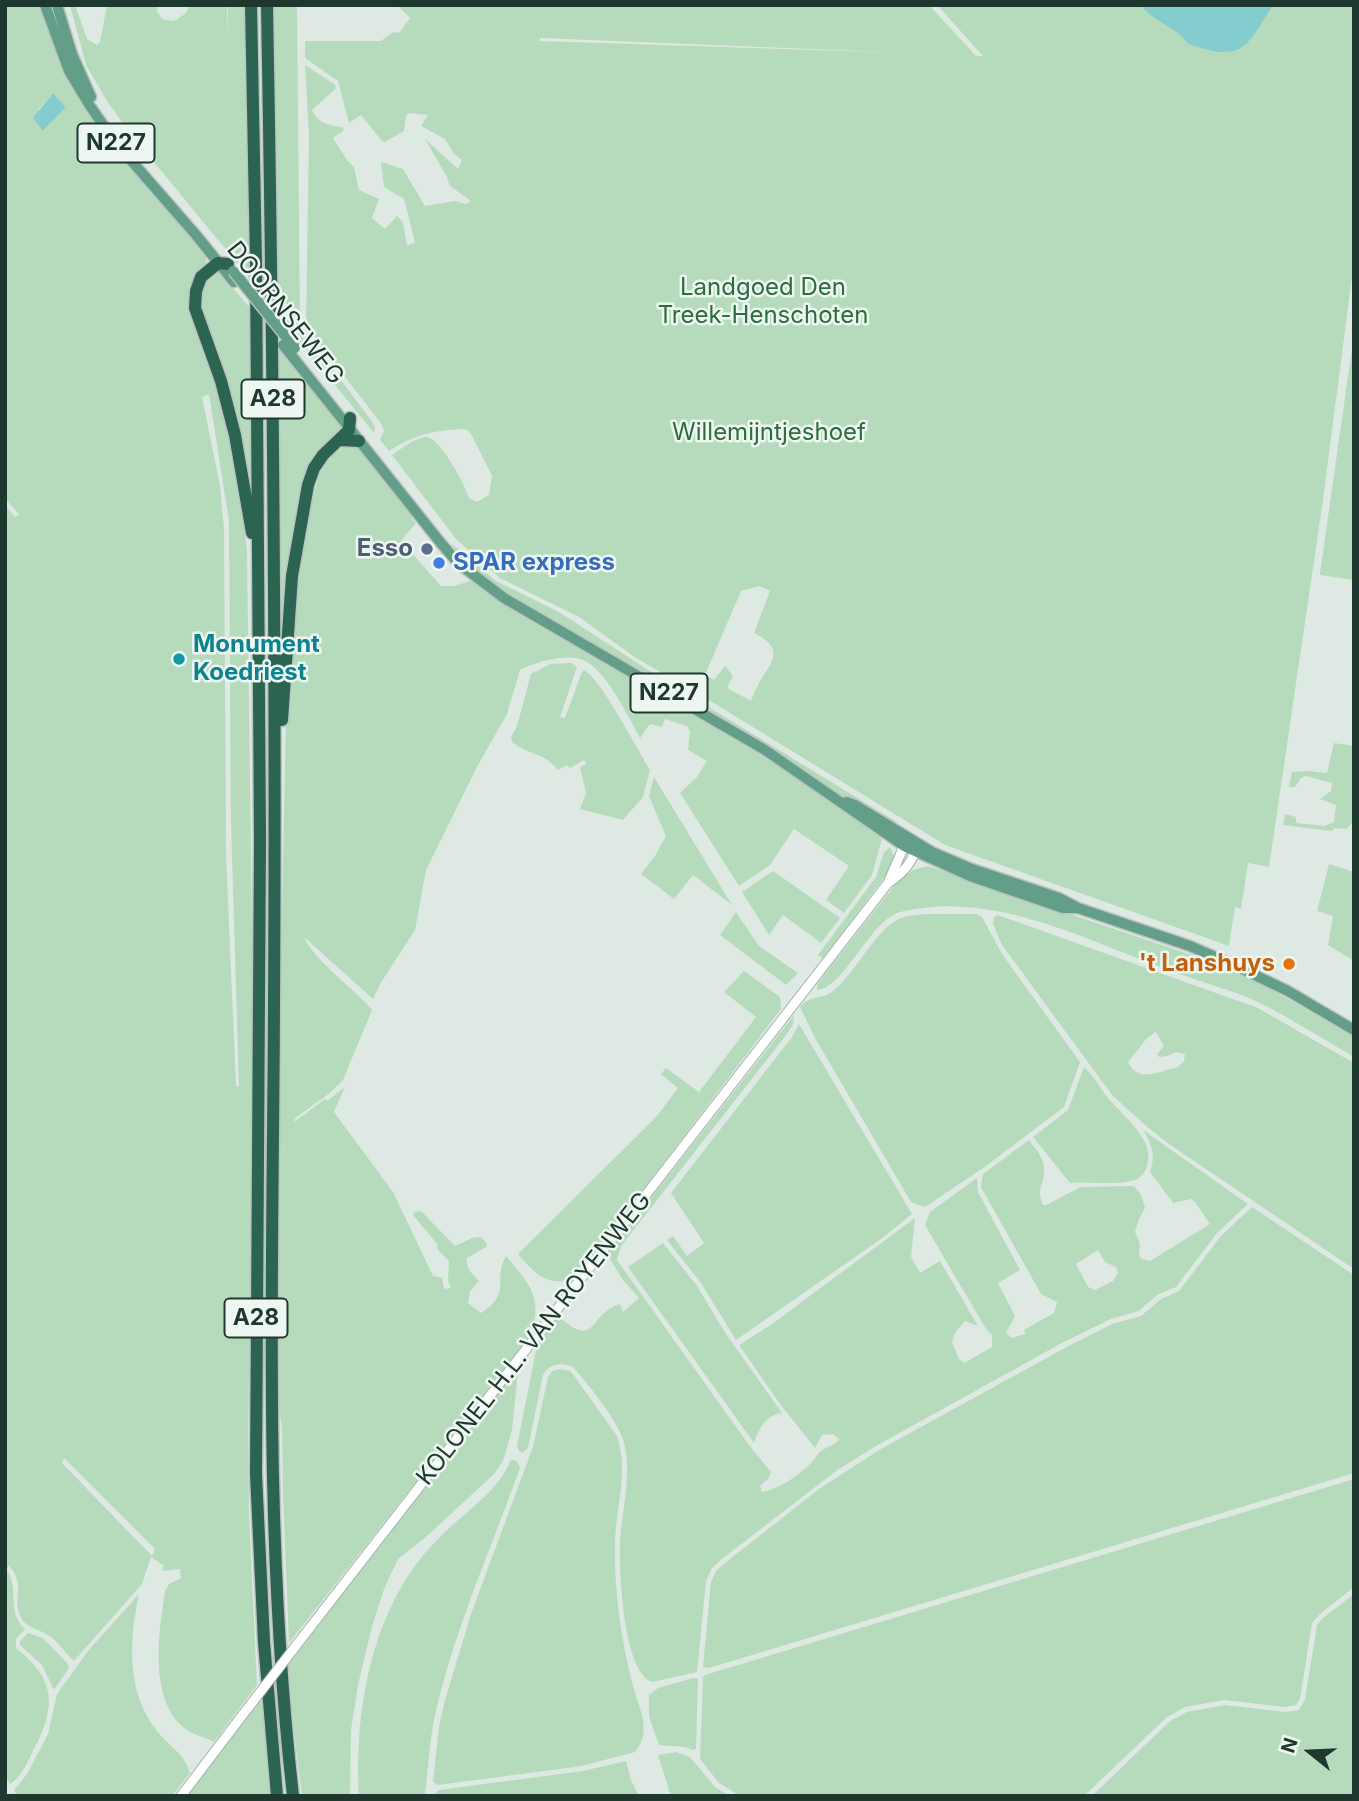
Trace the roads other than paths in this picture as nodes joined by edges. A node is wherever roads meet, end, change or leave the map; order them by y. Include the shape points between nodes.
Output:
1 (45, 5) edge
2 (57, 5) edge
3 (251, 5) edge
4 (267, 5) edge
5 (228, 270) junction
6 (350, 424) junction
7 (341, 440) junction
8 (359, 440) junction
9 (259, 561) junction
10 (532, 615) junction
11 (275, 794) junction
12 (837, 798) junction
13 (904, 846) junction
14 (916, 848) junction
15 (888, 883) junction
16 (1354, 1030) edge
17 (181, 1796) edge
18 (277, 1796) edge
19 (293, 1796) edge

1 - 5 main road, DOORNSEWEG / N227 via 61,53 115,142
2 - 5 main road, DOORNSEWEG / N227 via 78,70 100,112
3 - 9 highway, A28
4 - 11 highway, A28
5 - 6 main road, DOORNSEWEG / N227, bridge
5 - 9 highway, A28 via 201,277 195,307 235,435
6 - 7 highway, A28
6 - 8 main road, DOORNSEWEG / N227
6 - 10 main road, DOORNSEWEG / N227 via 444,539 482,578
7 - 8 highway
7 - 11 highway, A28 via 314,468 303,510 291,587
8 - 10 main road, DOORNSEWEG / N227 via 458,563
9 - 18 highway, A28 via 256,1474
10 - 12 main road, DOORNSEWEG / N227 via 765,750
11 - 19 highway, A28 via 271,1475 278,1634
12 - 13 main road, DOORNSEWEG / N227
12 - 14 main road, DOORNSEWEG / N227 via 855,805
13 - 14 main road, DOORNSEWEG / N227
13 - 15 street, KOLONEL H.L. VAN ROYENWEG
14 - 15 street, KOLONEL H.L. VAN ROYENWEG via 907,866
14 - 16 main road, DOORNSEWEG / N227 via 1236,966
15 - 17 street, KOLONEL H.L. VAN ROYENWEG, bridge

